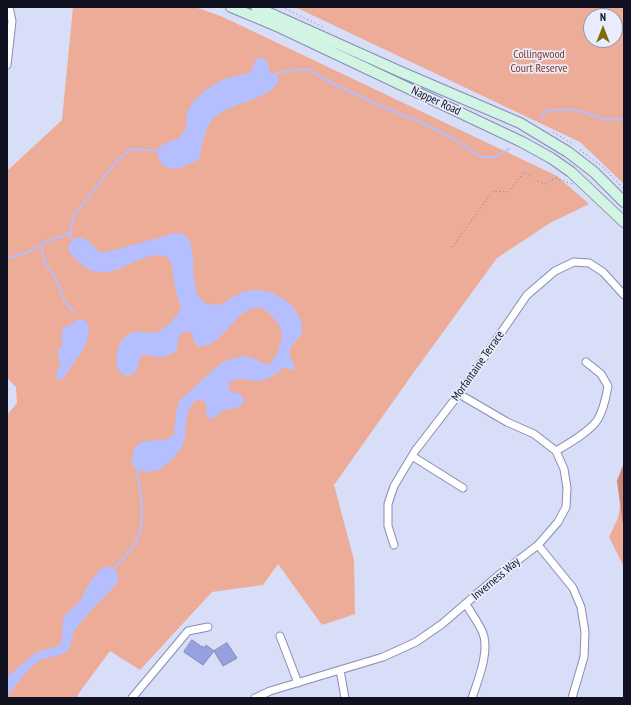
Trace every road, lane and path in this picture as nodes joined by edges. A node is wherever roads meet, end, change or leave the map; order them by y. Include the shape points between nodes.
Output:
1 (9, 7) edge
2 (232, 7) edge
3 (256, 7) edge
4 (7, 65) edge
5 (531, 177) dead end
6 (538, 181) dead end
7 (575, 183) dead end
8 (624, 202) edge
9 (624, 222) edge
10 (452, 247) dead end
11 (624, 295) edge
12 (586, 362) dead end
13 (459, 394) junction
14 (556, 451) junction
15 (412, 456) junction
16 (463, 488) dead end
17 (394, 545) dead end
18 (538, 545) junction
19 (466, 604) junction
20 (208, 627) dead end
21 (280, 636) dead end
22 (340, 670) junction
23 (298, 683) junction
24 (133, 697) edge
25 (255, 698) edge
26 (345, 698) edge
27 (472, 698) edge
28 (572, 698) edge

1 - 4 street via 12,21
2 - 9 main road, Napper Road via 522,142 571,172
3 - 8 main road, Napper Road via 537,132 585,165
5 - 10 path via 524,172 508,192 493,191
6 - 7 path via 545,184 556,178
11 - 13 street, Morfantaine Terrace via 602,272 589,263 574,262 555,271 527,295
12 - 14 street via 601,374 608,386 605,403 598,420 579,437
13 - 14 street, Inverness Way via 507,422 534,434
13 - 15 street, Morfantaine Terrace
14 - 18 street, Inverness Way via 564,468 568,488 566,507 558,522
15 - 16 street
15 - 17 street, Morfantaine Terrace via 394,486 388,504 388,526
18 - 19 street, Inverness Way
18 - 28 street via 573,588 581,607 584,657
19 - 22 street, Inverness Way via 416,642 383,657
19 - 27 street via 483,632 485,647 483,663
20 - 24 street via 188,631
21 - 23 street
22 - 23 street, Inverness Way
22 - 26 street
23 - 25 street, Inverness Way

